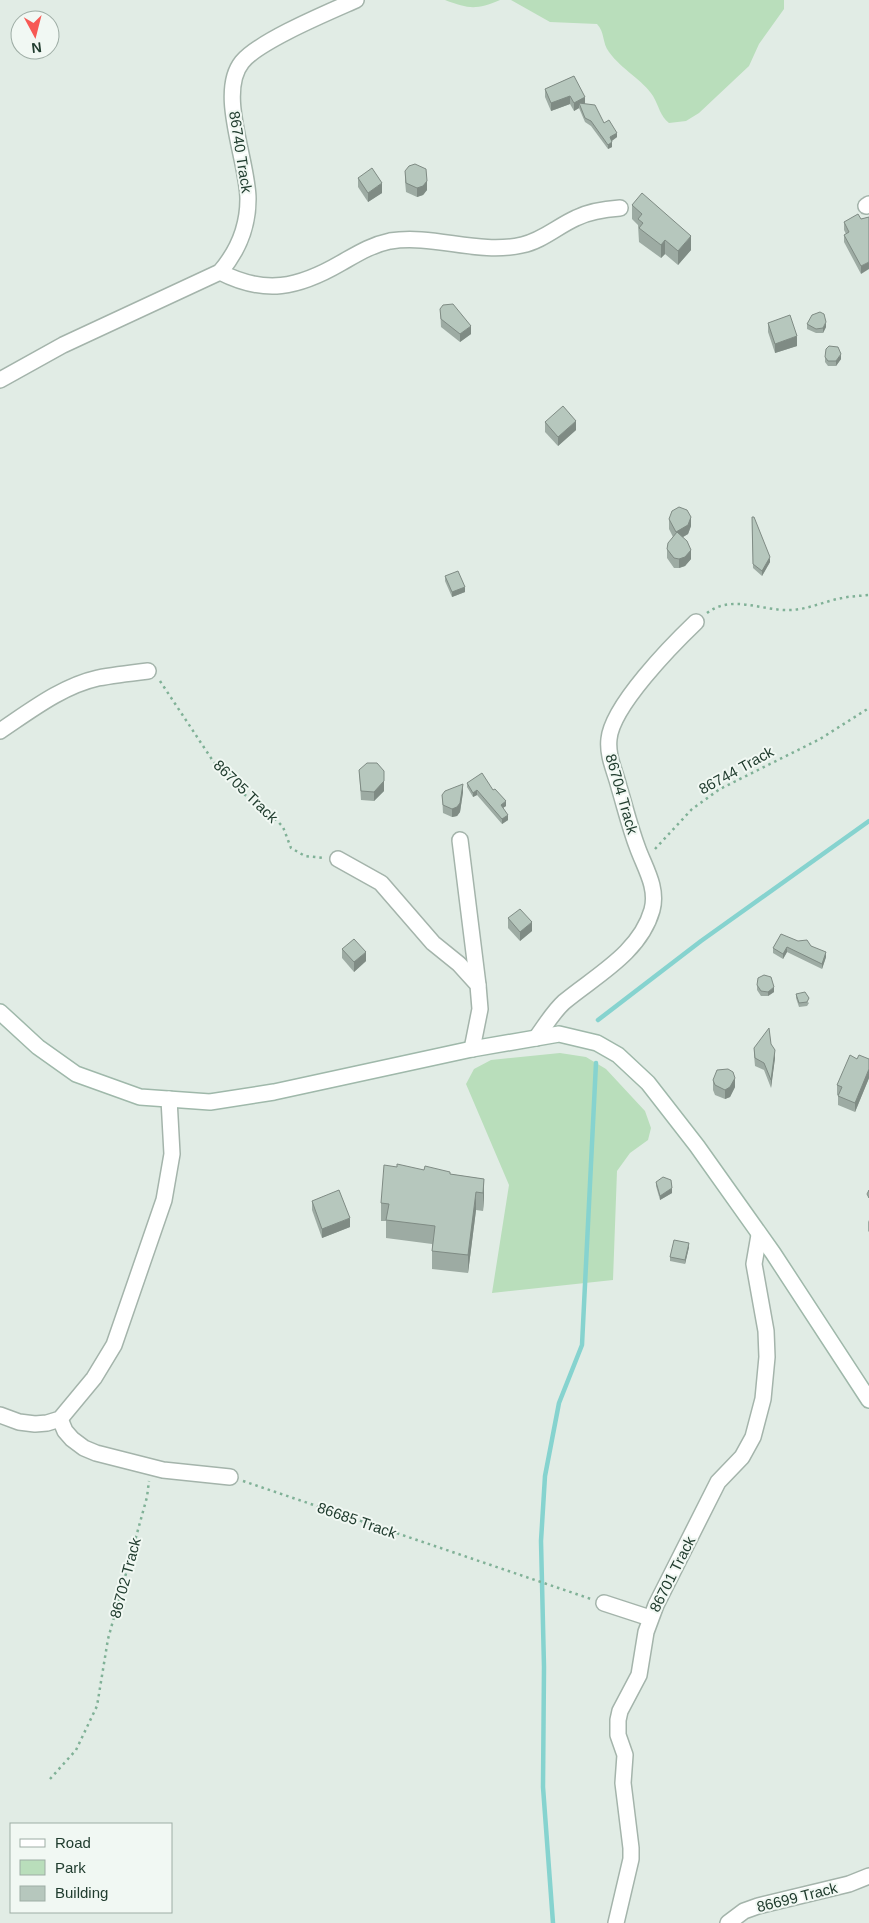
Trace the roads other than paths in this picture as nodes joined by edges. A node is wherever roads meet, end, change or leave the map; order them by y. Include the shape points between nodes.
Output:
1 (356, 0) edge
2 (337, 4) edge
3 (620, 208) dead end
4 (220, 272) junction
5 (0, 380) edge
6 (696, 622) road end
7 (148, 671) road end
8 (0, 731) edge
9 (460, 840) dead end
10 (338, 859) road end
11 (478, 985) junction
12 (0, 1012) edge
13 (536, 1038) junction
14 (472, 1049) junction
15 (169, 1099) junction
16 (760, 1235) junction
17 (869, 1400) edge
18 (0, 1415) edge
19 (62, 1425) junction
20 (230, 1477) road end
21 (604, 1603) road end
22 (650, 1618) junction
23 (869, 1876) edge
24 (616, 1923) edge
25 (728, 1923) edge

1 - 2 street, 86740 Track
2 - 4 street, 86740 Track via 260,48 242,61 234,78 234,110 248,199 240,241
3 - 4 street via 577,217 522,245 488,248 419,239 390,241 371,246 321,274 282,286 262,287
4 - 5 street, 86740 Track via 63,345
6 - 13 street, 86704 Track via 676,640 621,708 609,738 611,762 635,841 652,883 652,910 636,940 624,954 563,1004
7 - 8 street via 97,678 79,684
9 - 11 street
10 - 11 street via 381,883 433,944 460,964
11 - 14 street via 480,1008
12 - 15 street via 38,1047 76,1074 140,1097
13 - 14 street
13 - 16 street via 559,1034 597,1043 618,1054 648,1083
14 - 15 street via 274,1092 210,1102
15 - 19 street via 172,1154 156,1229 114,1345
16 - 17 street
16 - 22 street, 86701 Track via 754,1264 766,1331 767,1357 763,1399 753,1437 742,1457 718,1482
18 - 19 street via 19,1422
19 - 20 street via 84,1448 96,1453 163,1470
21 - 22 street
22 - 24 street, 86701 Track via 640,1675 618,1720 618,1736 625,1755 623,1783 631,1860
23 - 25 street, 86699 Track via 849,1884 758,1906

